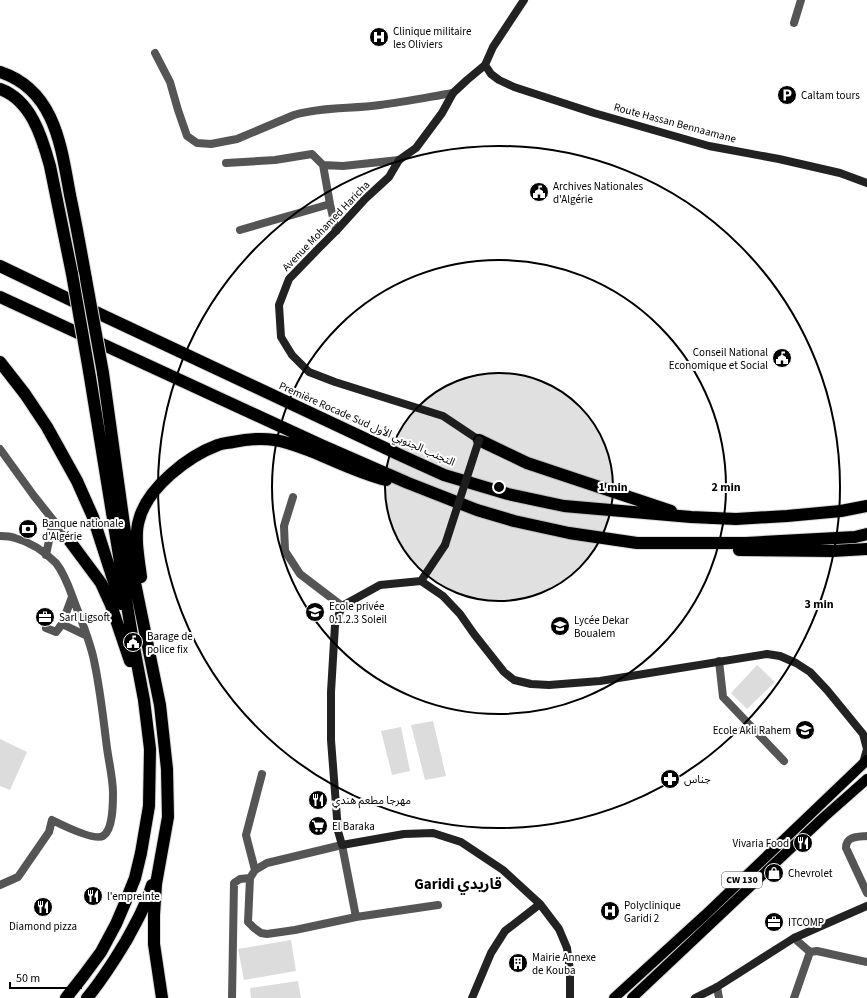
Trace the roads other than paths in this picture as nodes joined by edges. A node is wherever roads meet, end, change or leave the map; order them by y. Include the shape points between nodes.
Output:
1 (524, 0) edge
2 (801, 0) edge
3 (794, 23) dead end
4 (154, 53) dead end
5 (485, 66) junction
6 (0, 72) edge
7 (0, 89) edge
8 (453, 93) junction
9 (399, 160) junction
10 (226, 164) dead end
11 (322, 165) junction
12 (867, 183) edge
13 (330, 204) junction
14 (240, 230) dead end
15 (336, 231) junction
16 (0, 266) edge
17 (0, 296) edge
18 (0, 362) edge
19 (479, 440) junction
20 (0, 448) edge
21 (408, 483) junction
22 (294, 497) dead end
23 (867, 506) edge
24 (691, 518) junction
25 (52, 519) junction
26 (867, 534) edge
27 (0, 536) edge
28 (69, 540) joint
29 (636, 543) junction
30 (867, 549) edge
31 (46, 555) junction
32 (421, 581) junction
33 (72, 597) junction
34 (342, 606) junction
35 (62, 624) junction
36 (143, 626) junction
37 (46, 628) dead end
38 (87, 636) junction
39 (133, 642) junction
40 (719, 662) junction
41 (144, 700) junction
42 (865, 735) edge
43 (784, 762) dead end
44 (865, 762) edge
45 (262, 774) dead end
46 (867, 778) edge
47 (867, 836) edge
48 (342, 845) junction
49 (161, 855) junction
50 (255, 870) junction
51 (250, 878) junction
52 (0, 885) edge
53 (867, 893) edge
54 (540, 904) junction
55 (438, 905) dead end
56 (867, 906) edge
57 (356, 917) junction
58 (794, 938) junction
59 (810, 952) junction
60 (867, 962) edge
61 (717, 987) junction
62 (66, 998) edge
63 (87, 998) edge
64 (162, 998) edge
65 (232, 998) edge
66 (472, 998) edge
67 (570, 998) edge
68 (614, 998) edge
69 (632, 998) edge
70 (695, 998) edge
71 (719, 998) edge
72 (794, 998) edge

1 - 5 street, Avenue Mohamed Haricha
2 - 3 street
4 - 8 street via 170,82 188,136 198,143 211,144 237,139 294,115 312,111 380,105
5 - 8 street, Avenue Mohamed Haricha
5 - 12 street, Route Hassan Bennaamane via 499,80 514,87 594,113 709,146 840,173
6 - 36 highway, bridge via 17,80 43,104 55,129 64,163 103,373 126,539
7 - 39 highway, bridge via 17,98 33,119 44,145 53,180 89,371
8 - 9 street, Avenue Mohamed Haricha via 442,113 416,148
9 - 11 street via 343,166
9 - 15 street, Avenue Mohamed Haricha via 389,177
10 - 11 street via 312,154
11 - 13 street
13 - 14 street
13 - 15 street
15 - 19 street, Avenue Mohamed Haricha via 289,279 279,305 281,337 292,355 309,372 443,416
16 - 24 highway, Première Rocade Sud التجنب الجنوبي الأول via 444,475 508,494 564,506
17 - 21 highway
18 - 39 highway via 47,427 77,481 93,517
19 - 24 highway via 527,463
19 - 32 street, bridge via 444,544
20 - 25 street
21 - 29 highway via 477,510 514,521 569,533
21 - 36 highway via 376,478 276,440 247,439 208,449 186,462 157,488 138,520 137,547 144,605
22 - 34 street via 284,526 285,551 300,574
23 - 24 highway, Première Rocade Sud التجنب الجنوبي الأول via 787,516
25 - 28 street
25 - 31 street
26 - 29 highway via 855,537 746,543
27 - 31 street via 14,537 29,543
28 - 41 highway via 101,583
29 - 30 highway via 724,550
31 - 33 street via 66,579
32 - 34 street via 380,585
32 - 40 street via 443,596 460,614 497,664 514,680 549,685
33 - 35 street
33 - 38 street
34 - 48 street via 335,625 331,706 332,755 338,830
35 - 37 street via 56,632
35 - 38 street
36 - 49 highway via 160,705 167,769 168,817
38 - 52 street via 100,692 113,792 108,830 103,836 96,838 52,820 49,832 18,877
39 - 41 highway
40 - 42 street via 767,654 796,663 810,672
40 - 43 street via 723,697
41 - 62 highway via 150,749 149,806 136,878 101,952
42 - 44 street
44 - 68 main road, CW 130 via 705,916
45 - 50 street via 246,835
46 - 69 main road, CW 130
47 - 53 street via 848,840 846,848
48 - 50 street via 267,863
48 - 54 street via 404,834 433,833 461,842 503,870
48 - 57 street
49 - 63 highway via 140,916 99,984
49 - 64 highway via 156,884 154,944
50 - 51 street
51 - 57 street via 248,922 261,933 295,930
51 - 65 street via 240,879 234,883
54 - 66 street via 505,932 491,953
54 - 67 street via 559,928 567,948
55 - 57 street
56 - 58 street
58 - 59 street
58 - 61 street
59 - 60 street via 817,951
59 - 72 street
61 - 70 street
61 - 71 street

